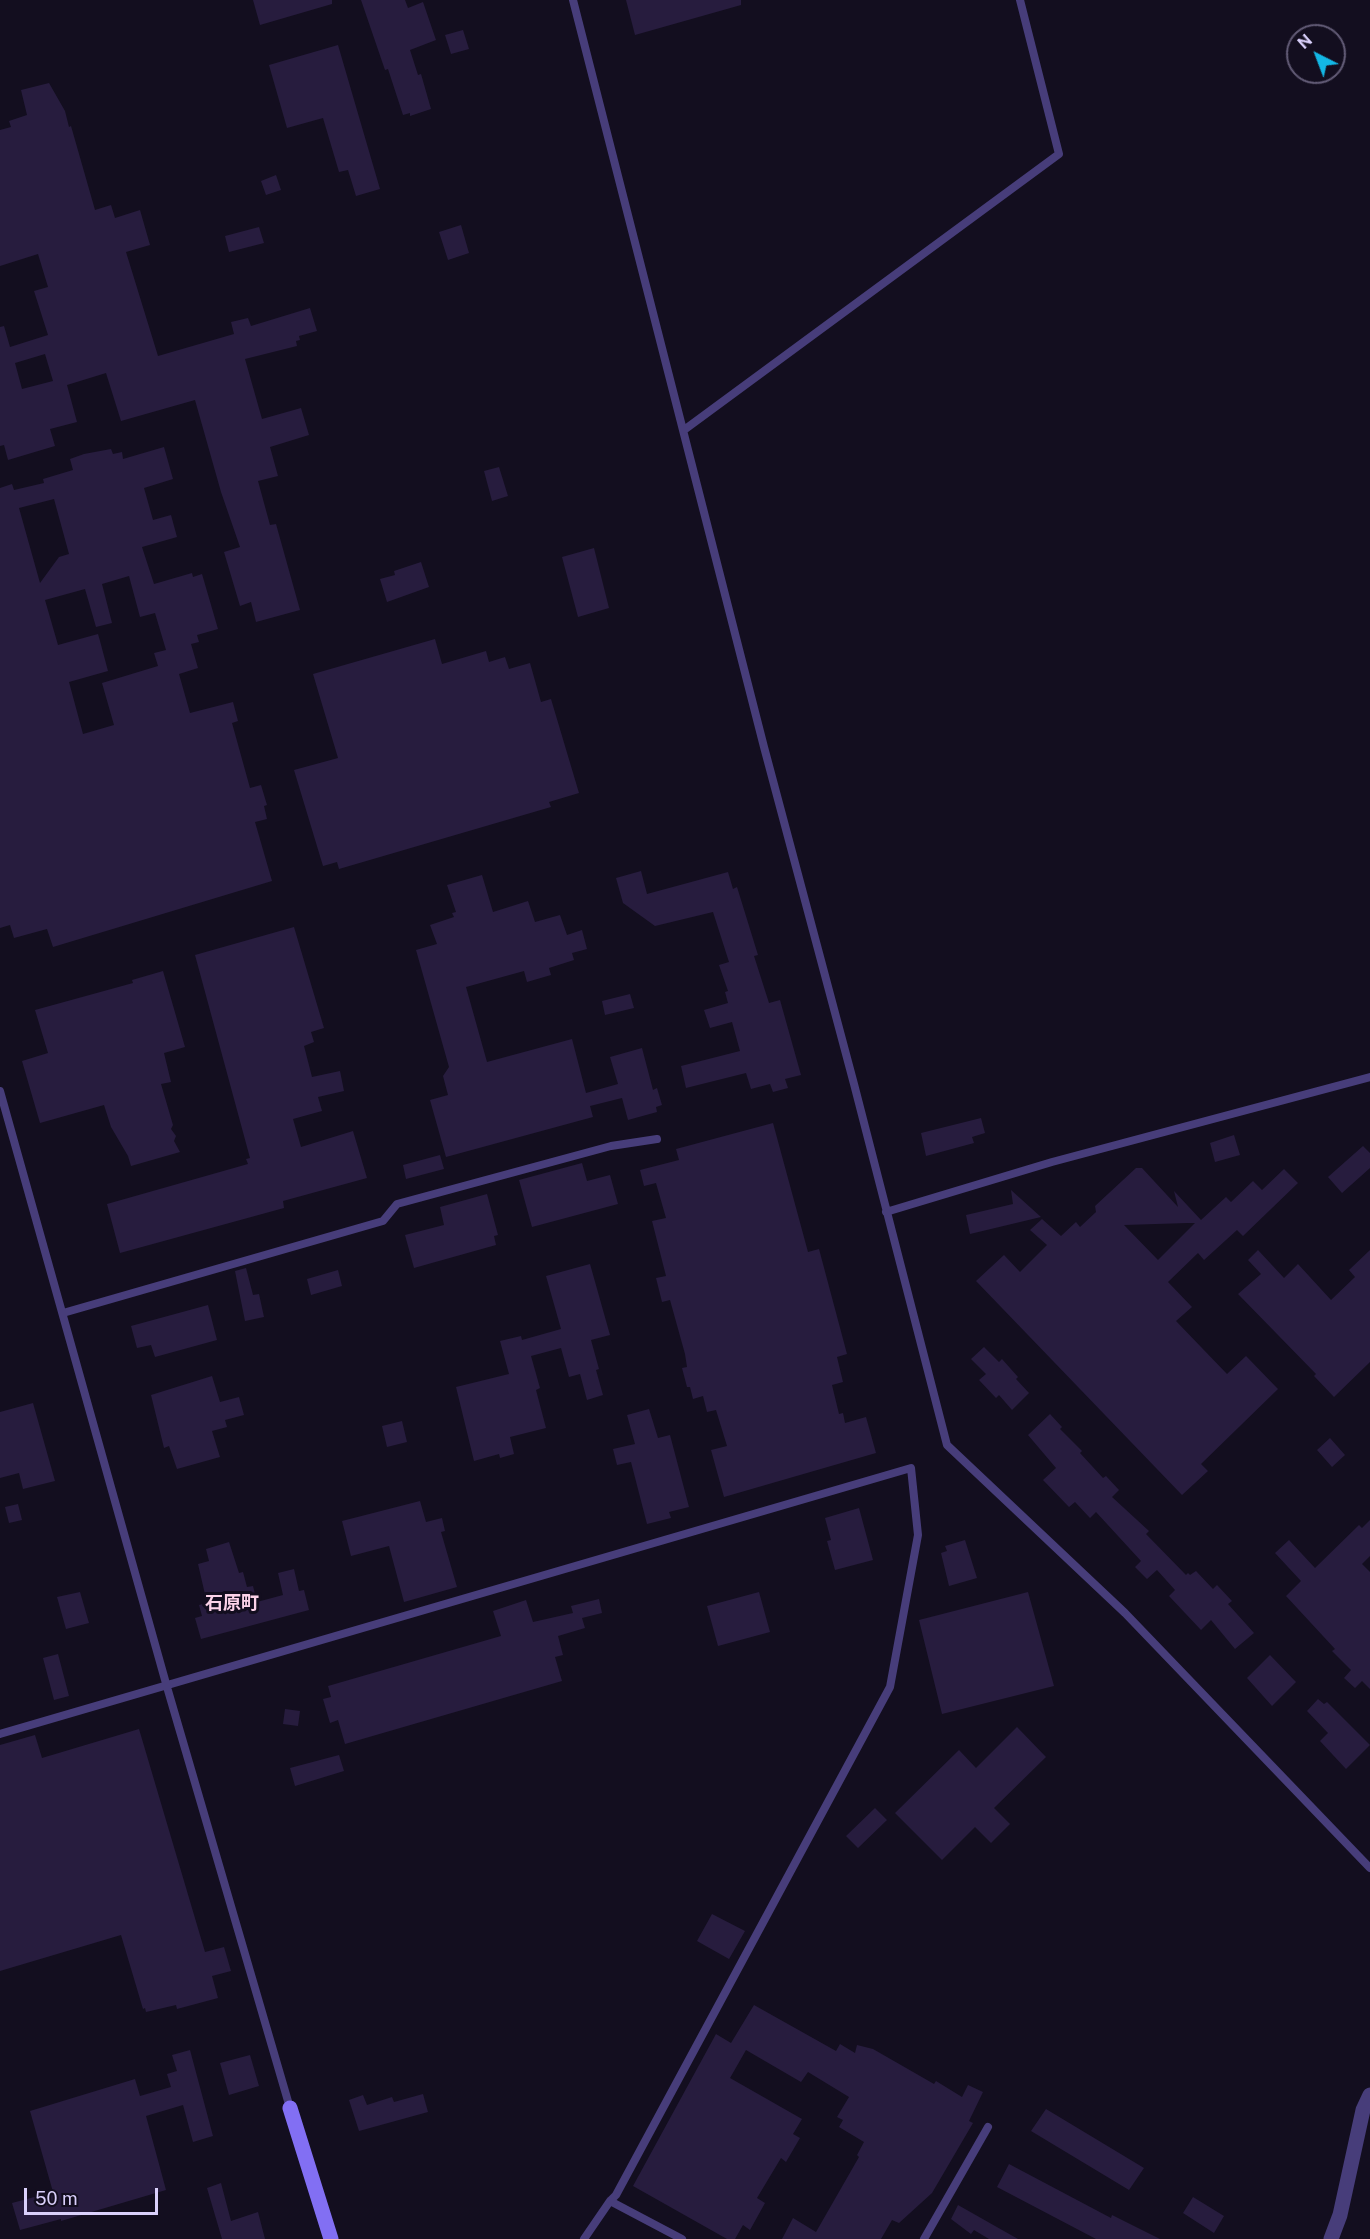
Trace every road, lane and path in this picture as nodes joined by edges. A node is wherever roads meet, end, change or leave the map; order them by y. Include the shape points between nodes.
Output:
1 (573, 0) edge
2 (1020, 0) edge
3 (684, 430) junction
4 (1370, 1077) edge
5 (0, 1091) edge
6 (657, 1139) dead end
7 (886, 1212) junction
8 (63, 1313) junction
9 (167, 1687) junction
10 (0, 1734) edge
11 (1370, 1868) edge
12 (1370, 2095) edge
13 (290, 2108) joint
14 (988, 2127) dead end
15 (610, 2201) junction
16 (331, 2239) edge
17 (584, 2239) edge
18 (682, 2239) edge
19 (924, 2239) edge
20 (1331, 2239) edge

1 - 3 lane
2 - 3 lane via 1059,154
3 - 7 lane
4 - 7 lane via 1052,1162
5 - 8 lane
6 - 8 lane via 611,1146 397,1204 383,1221
7 - 11 lane via 947,1445 1117,1605
8 - 9 lane
9 - 10 lane
9 - 13 lane
9 - 15 lane via 911,1468 918,1535 890,1687
12 - 20 street
13 - 16 street
14 - 19 lane
15 - 17 lane
15 - 18 lane

